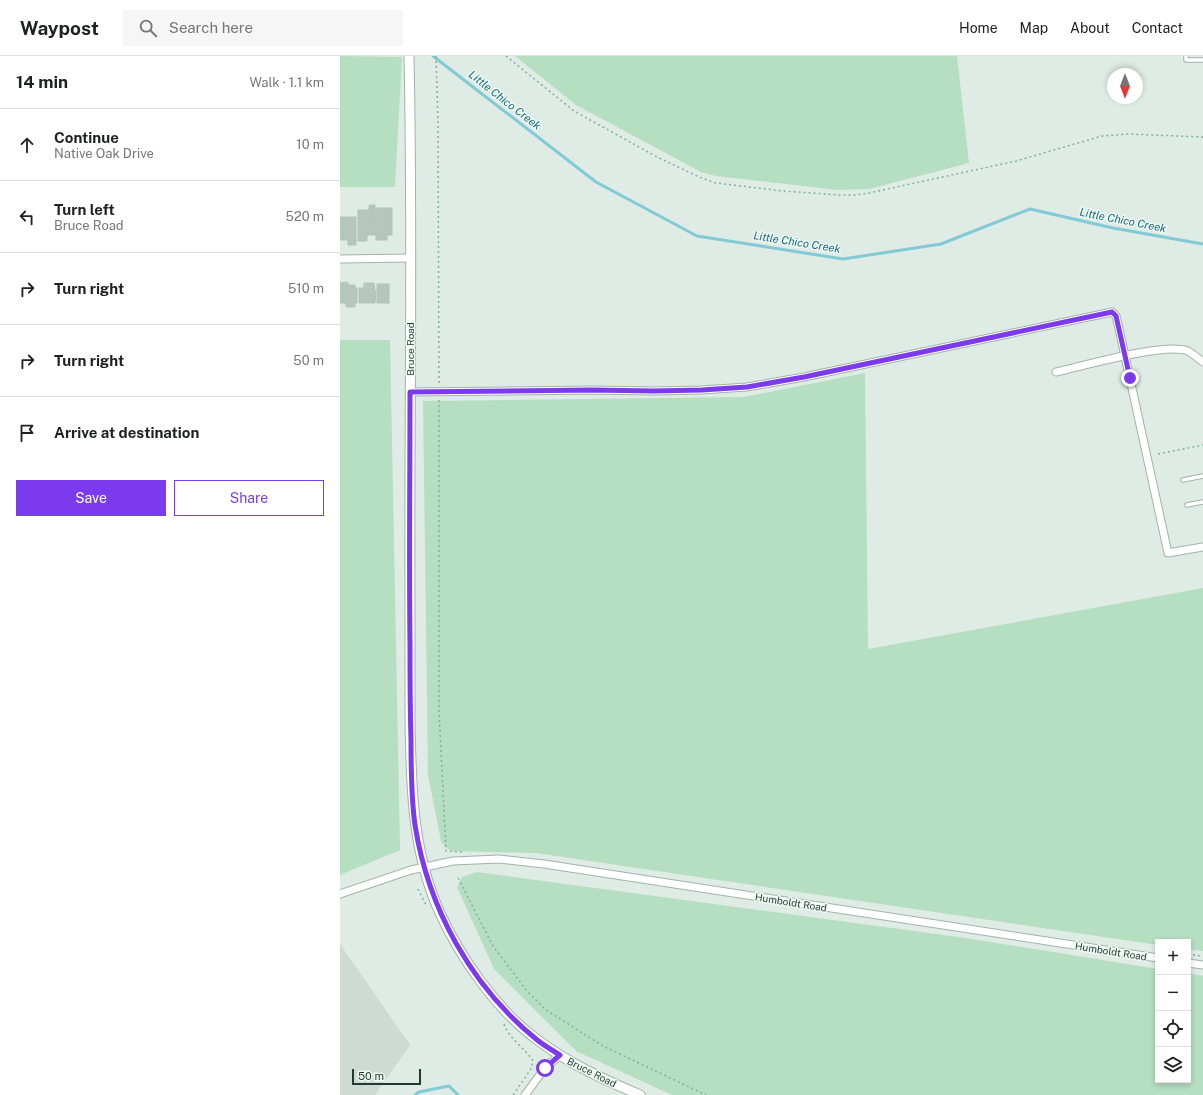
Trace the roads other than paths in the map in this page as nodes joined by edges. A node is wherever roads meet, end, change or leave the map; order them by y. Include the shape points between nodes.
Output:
1 (1186, 56) edge
2 (409, 60) edge
3 (1203, 60) edge
4 (411, 258) junction
5 (340, 259) edge
6 (1125, 356) junction
7 (1203, 362) edge
8 (1056, 372) dead end
9 (410, 392) junction
10 (1203, 476) edge
11 (1183, 480) dead end
12 (1203, 502) edge
13 (1187, 505) dead end
14 (1203, 547) edge
15 (424, 866) junction
16 (340, 894) edge
17 (1155, 958) edge
18 (1191, 963) edge
19 (1203, 965) edge
20 (560, 1055) junction
21 (525, 1095) edge
22 (640, 1095) edge

1 - 3 lane via 1186,60
2 - 4 street, Bruce Road
4 - 5 street
4 - 9 street, Bruce Road
6 - 7 street via 1172,349 1188,352
6 - 8 street
6 - 9 street via 1116,316 1112,312 747,387 662,391
6 - 14 street via 1168,553
9 - 15 street, Bruce Road via 411,776 415,824
10 - 11 lane
12 - 13 lane
15 - 16 street, Humboldt Road
15 - 17 street, Humboldt Road via 453,861 499,859 544,864
15 - 20 street, Bruce Road via 444,921 480,980 504,1011 537,1040
18 - 19 street
20 - 21 street via 545,1068
20 - 22 street, Bruce Road

